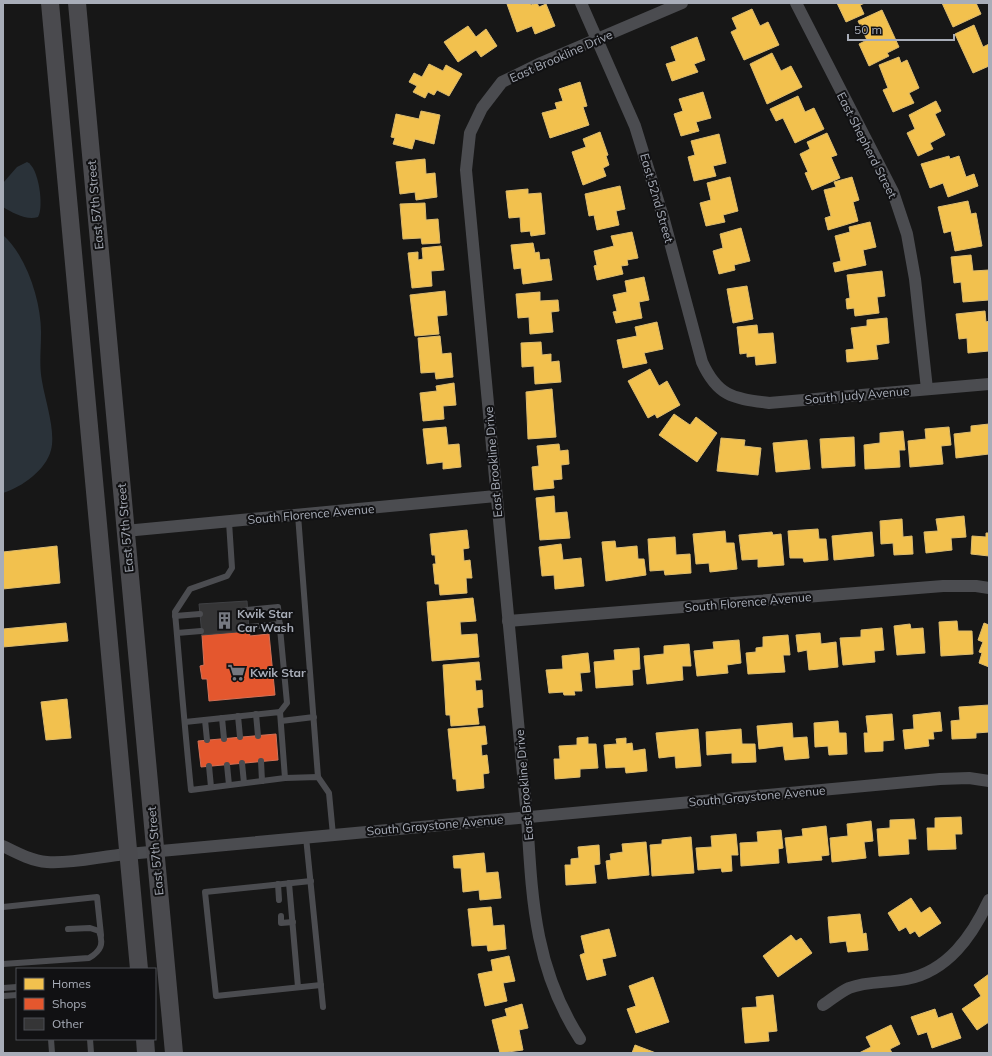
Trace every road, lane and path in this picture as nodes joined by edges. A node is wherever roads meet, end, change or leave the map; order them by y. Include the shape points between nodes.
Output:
1 (50, 3) edge
2 (77, 3) edge
3 (581, 3) edge
4 (682, 3) edge
5 (796, 3) edge
6 (597, 39) junction
7 (989, 384) edge
8 (927, 389) junction
9 (725, 393) joint
10 (496, 496) junction
11 (298, 515) junction
12 (229, 522) junction
13 (125, 531) junction
14 (989, 588) edge
15 (247, 610) dead end
16 (200, 614) dead end
17 (175, 616) junction
18 (508, 621) junction
19 (280, 624) junction
20 (249, 627) dead end
21 (201, 631) dead end
22 (177, 633) junction
23 (280, 712) junction
24 (256, 714) junction
25 (238, 716) junction
26 (314, 717) junction
27 (222, 718) junction
28 (205, 720) junction
29 (280, 721) junction
30 (185, 722) junction
31 (258, 736) dead end
32 (240, 737) dead end
33 (224, 739) dead end
34 (206, 740) dead end
35 (261, 762) dead end
36 (242, 763) dead end
37 (227, 765) dead end
38 (209, 766) dead end
39 (318, 777) junction
40 (285, 778) junction
41 (262, 781) junction
42 (989, 781) edge
43 (244, 783) junction
44 (229, 785) junction
45 (211, 788) junction
46 (527, 817) junction
47 (333, 835) junction
48 (306, 838) junction
49 (3, 846) edge
50 (155, 851) junction
51 (128, 854) junction
52 (311, 881) junction
53 (289, 883) junction
54 (278, 884) junction
55 (280, 900) dead end
56 (989, 900) edge
57 (3, 907) edge
58 (281, 916) dead end
59 (293, 922) junction
60 (68, 929) dead end
61 (101, 937) junction
62 (3, 964) edge
63 (139, 968) edge
64 (321, 985) junction
65 (16, 987) edge
66 (3, 988) edge
67 (298, 988) junction
68 (16, 995) edge
69 (3, 996) edge
70 (823, 1005) dead end
71 (323, 1007) dead end
72 (580, 1039) dead end
73 (51, 1040) edge
74 (90, 1040) edge
75 (145, 1040) edge
76 (52, 1053) edge
77 (91, 1053) edge
78 (146, 1053) edge
79 (174, 1053) edge

1 - 51 main road
2 - 13 main road, East 57th Street
3 - 6 street, East 52nd Street
4 - 6 street, East Brookline Drive
5 - 8 street, East Shepherd Street via 893,192 907,234 915,279
6 - 9 street, East 52nd Street via 635,126 664,220 702,362 710,380
6 - 10 street, East Brookline Drive via 502,82 482,108 470,133 466,170
7 - 8 street, South Judy Avenue
8 - 9 street, South Judy Avenue via 769,403
10 - 11 street, South Florence Avenue
10 - 18 street, East Brookline Drive
11 - 12 street, South Florence Avenue
11 - 26 lane
12 - 13 street, South Florence Avenue
12 - 17 lane via 232,568 227,576 190,590
13 - 50 main road, East 57th Street
14 - 18 street, South Florence Avenue via 943,586
15 - 19 lane via 278,607
16 - 17 lane
17 - 22 lane
18 - 46 street, East Brookline Drive
19 - 20 lane
19 - 23 lane via 288,703
21 - 22 lane
22 - 30 lane
23 - 24 lane
23 - 29 lane
24 - 25 lane
24 - 31 lane
25 - 27 lane
25 - 32 lane
26 - 29 lane
26 - 39 lane
27 - 28 lane
27 - 33 lane
28 - 30 lane
28 - 34 lane
29 - 40 lane
30 - 45 lane via 191,790
35 - 41 lane
36 - 43 lane
37 - 44 lane
38 - 45 lane
39 - 40 lane
39 - 47 lane via 328,793
40 - 41 lane
41 - 43 lane
42 - 46 street, South Graystone Avenue via 969,778 940,780
43 - 44 lane
44 - 45 lane
46 - 47 street, South Graystone Avenue
46 - 72 street, East Brookline Drive via 533,906 539,938 552,987 566,1018
47 - 48 street, South Graystone Avenue
48 - 50 street, South Graystone Avenue
48 - 52 lane
49 - 51 street, South Graystone Avenue via 26,857 46,862 71,862
50 - 51 street, South Graystone Avenue
50 - 79 main road, East 57th Street
51 - 63 main road
52 - 53 lane
52 - 64 lane
53 - 54 lane
53 - 59 lane
54 - 55 lane
54 - 67 lane via 205,892 216,996
56 - 70 street via 968,938 950,958 931,971 907,979 849,988
57 - 61 lane via 97,898
58 - 59 lane via 282,923
59 - 67 lane
60 - 61 lane via 94,929
61 - 62 lane via 99,952 89,958
64 - 67 lane
64 - 71 lane
65 - 66 lane
68 - 69 lane
73 - 76 lane
74 - 77 lane
75 - 78 main road

